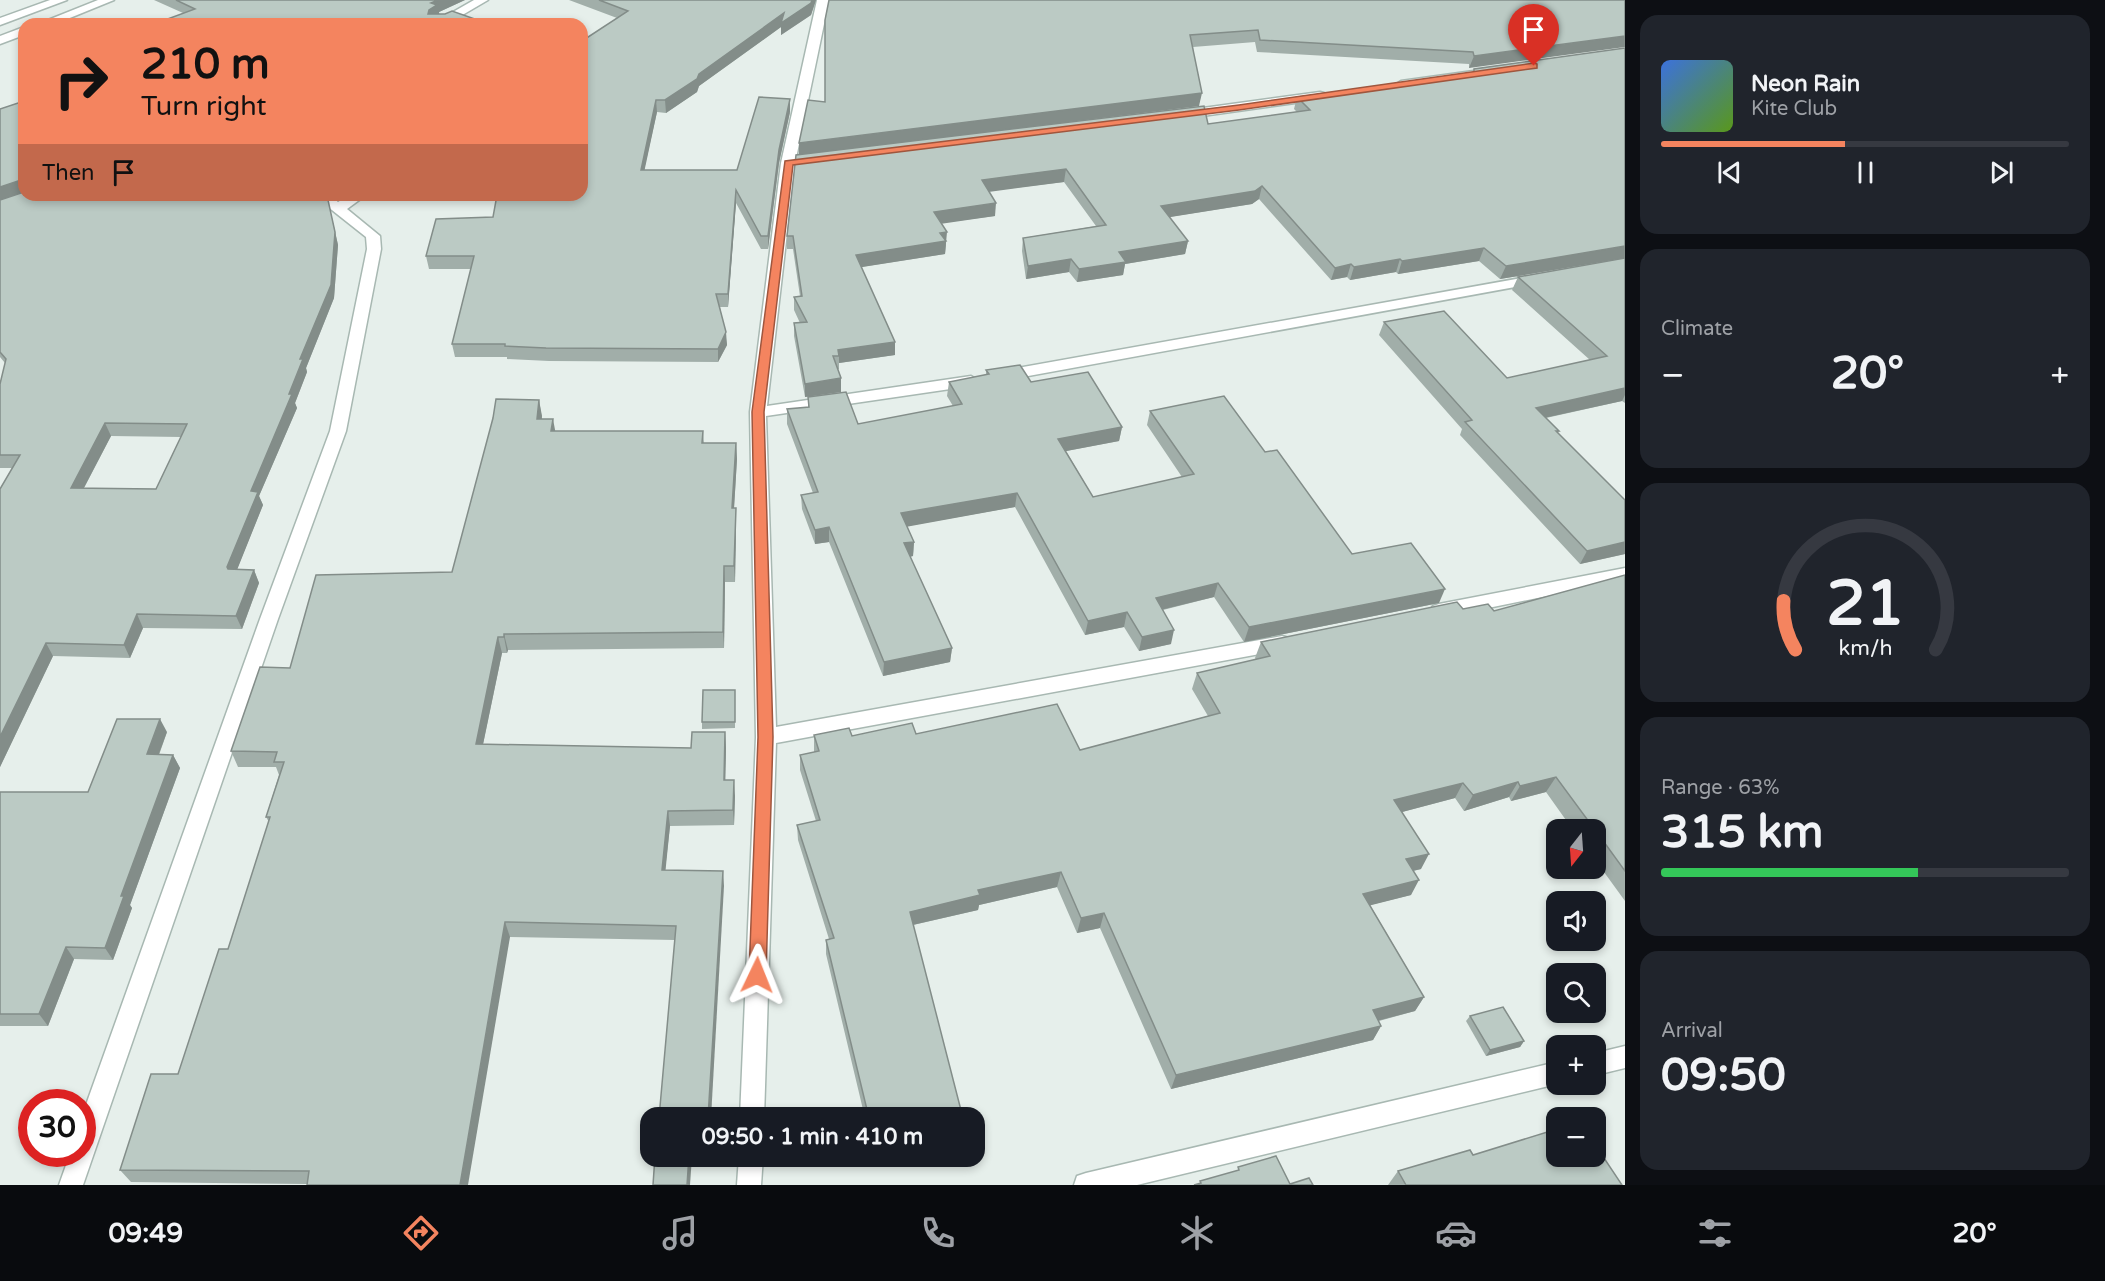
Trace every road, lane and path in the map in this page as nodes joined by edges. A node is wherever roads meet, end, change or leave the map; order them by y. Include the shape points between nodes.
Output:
1 (62, 0) edge
2 (108, 0) edge
3 (482, 0) edge
4 (823, 0) edge
5 (60, 18) edge
6 (449, 18) edge
7 (0, 22) edge
8 (18, 33) edge
9 (0, 40) edge
10 (1508, 70) edge
11 (1391, 86) edge
12 (1332, 94) edge
13 (1168, 116) edge
14 (329, 201) edge
15 (350, 201) edge
16 (339, 208) junction
17 (1554, 276) edge
18 (758, 412) junction
19 (1625, 574) edge
20 (1419, 615) edge
21 (1305, 639) edge
22 (766, 737) junction
23 (1625, 1057) edge
24 (1606, 1062) edge
25 (1546, 1076) edge
26 (752, 1107) edge
27 (96, 1112) edge
28 (77, 1167) edge
29 (751, 1167) edge
30 (71, 1185) edge
31 (750, 1185) edge
32 (1086, 1185) edge

1 - 7 street
2 - 5 street
3 - 6 street
4 - 18 street via 794,162
8 - 9 street
10 - 11 street
12 - 13 street
14 - 16 street
15 - 16 street
16 - 27 street via 373,236 374,249 338,431
17 - 18 street via 1098,360
18 - 22 street
19 - 20 street
21 - 22 street
22 - 26 street
23 - 24 street
25 - 32 street
28 - 30 street
29 - 31 street

